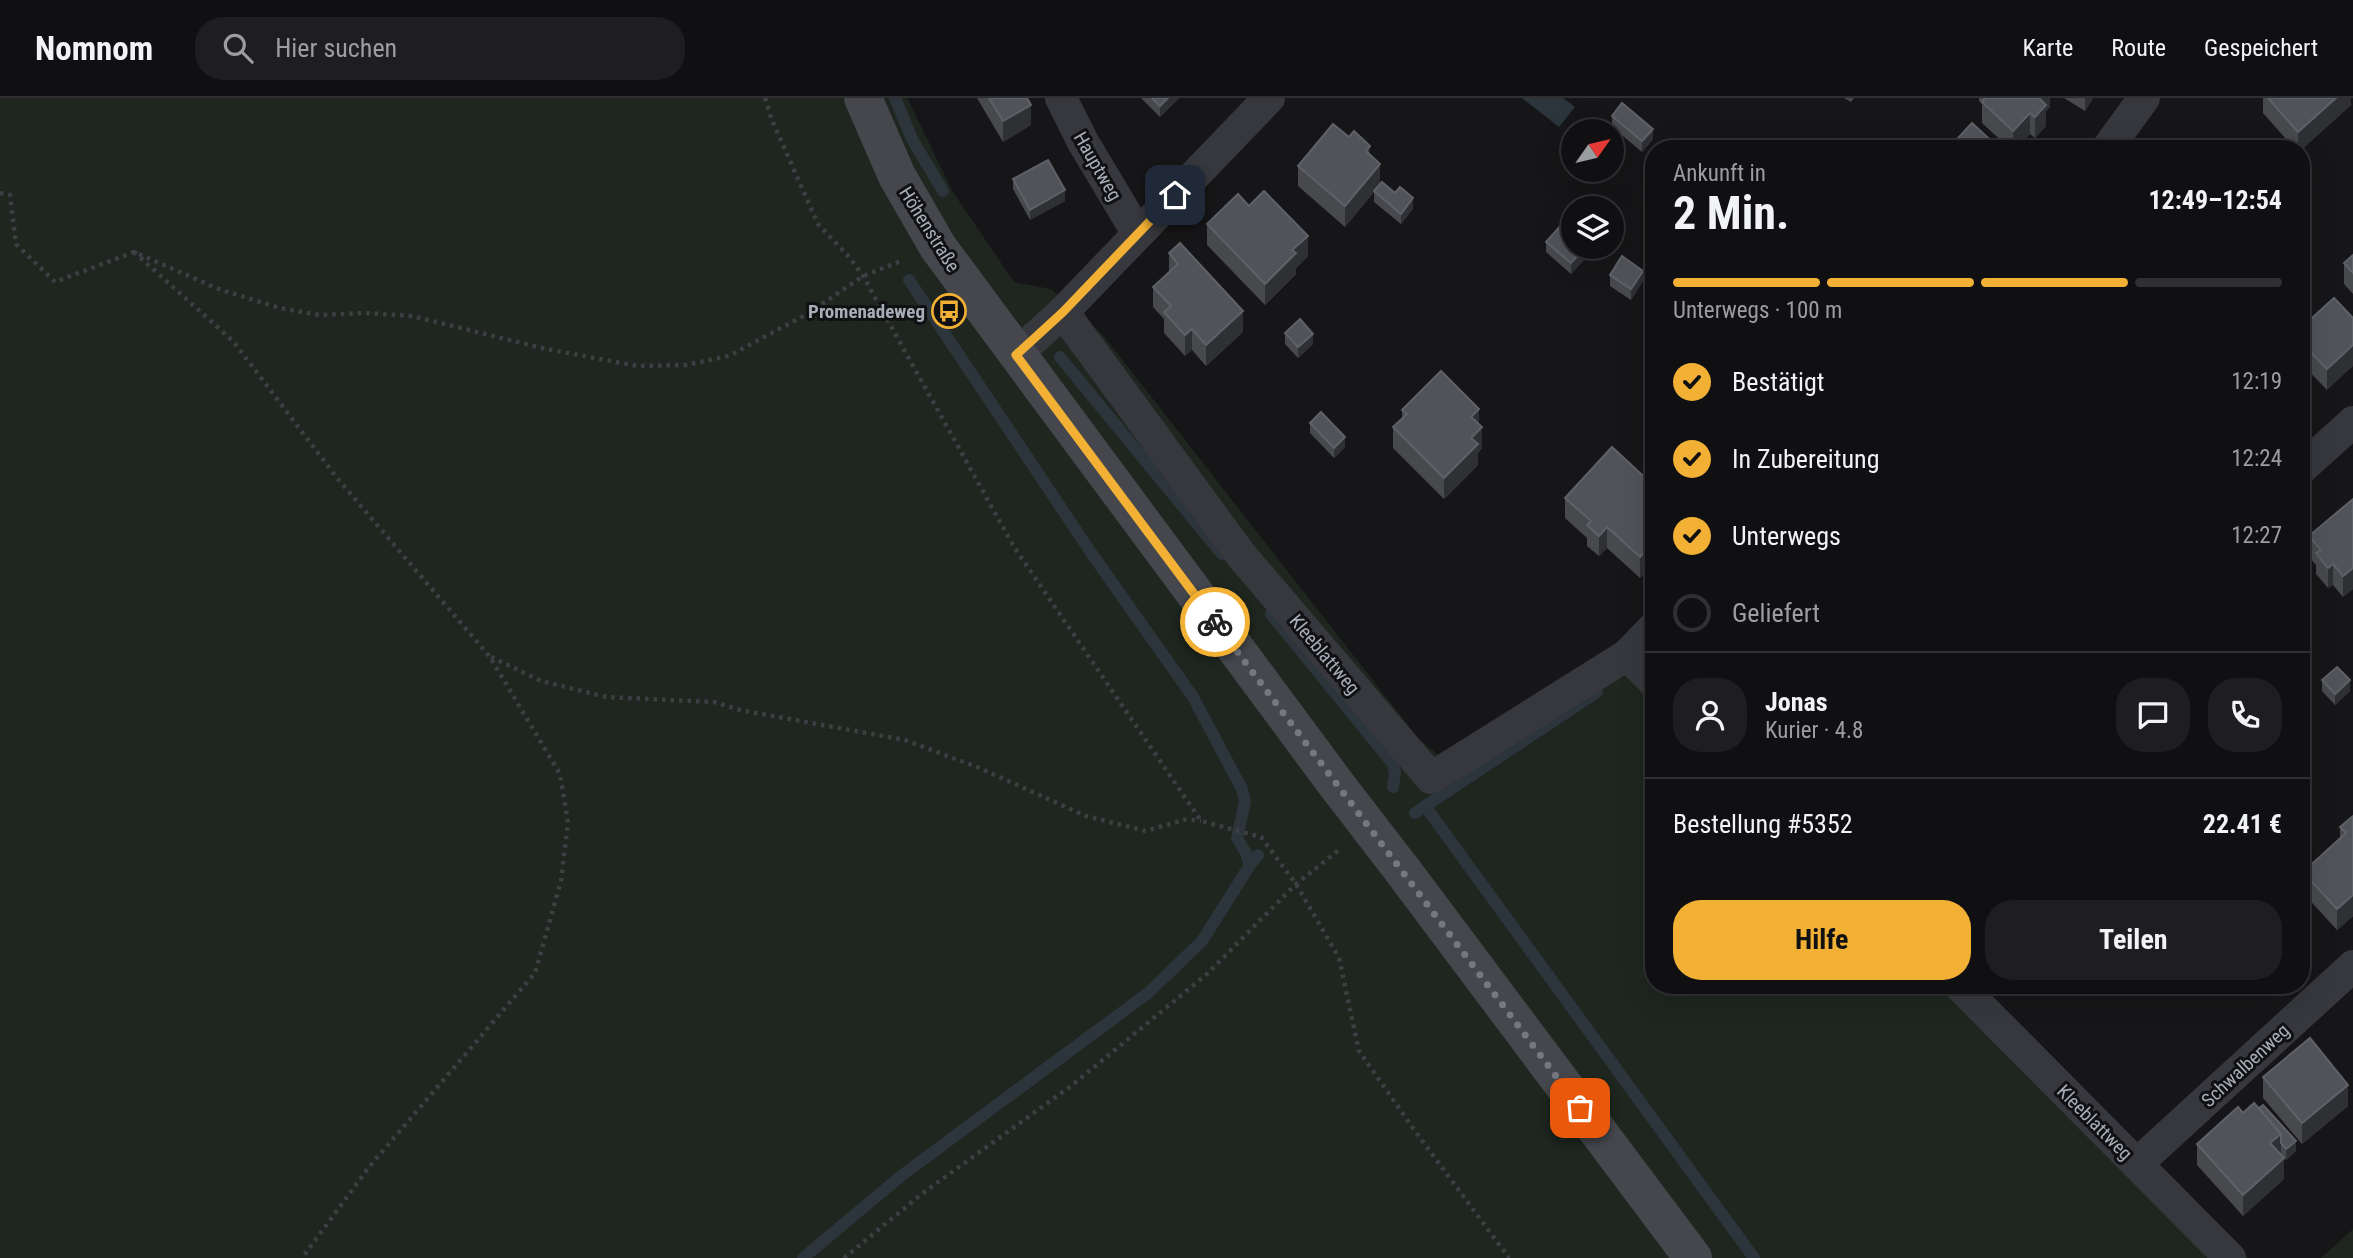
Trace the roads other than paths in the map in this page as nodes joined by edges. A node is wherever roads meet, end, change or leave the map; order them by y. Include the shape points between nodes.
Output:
1 (863, 98) edge
2 (1060, 98) edge
3 (1269, 98) edge
4 (2144, 98) edge
5 (2114, 140) edge
6 (1138, 233) junction
7 (1063, 312) junction
8 (1016, 355) junction
9 (2353, 422) edge
10 (2310, 461) edge
11 (1645, 636) edge
12 (1627, 655) junction
13 (1645, 673) edge
14 (2353, 966) edge
15 (1968, 994) edge
16 (2137, 1164) junction
17 (1693, 1258) edge
18 (2230, 1258) edge

1 - 8 street, Höhenstraße via 897,176 938,247
2 - 6 street, Hauptweg
3 - 6 street
4 - 5 street
6 - 7 street
7 - 8 street
7 - 12 street, Kleeblattweg via 1241,555 1431,778
8 - 17 street, Höhenstraße, bridge
9 - 10 street
11 - 12 street
12 - 13 street
14 - 16 street, Schwalbenweg
15 - 16 street, Kleeblattweg
16 - 18 street, Kleeblattweg

